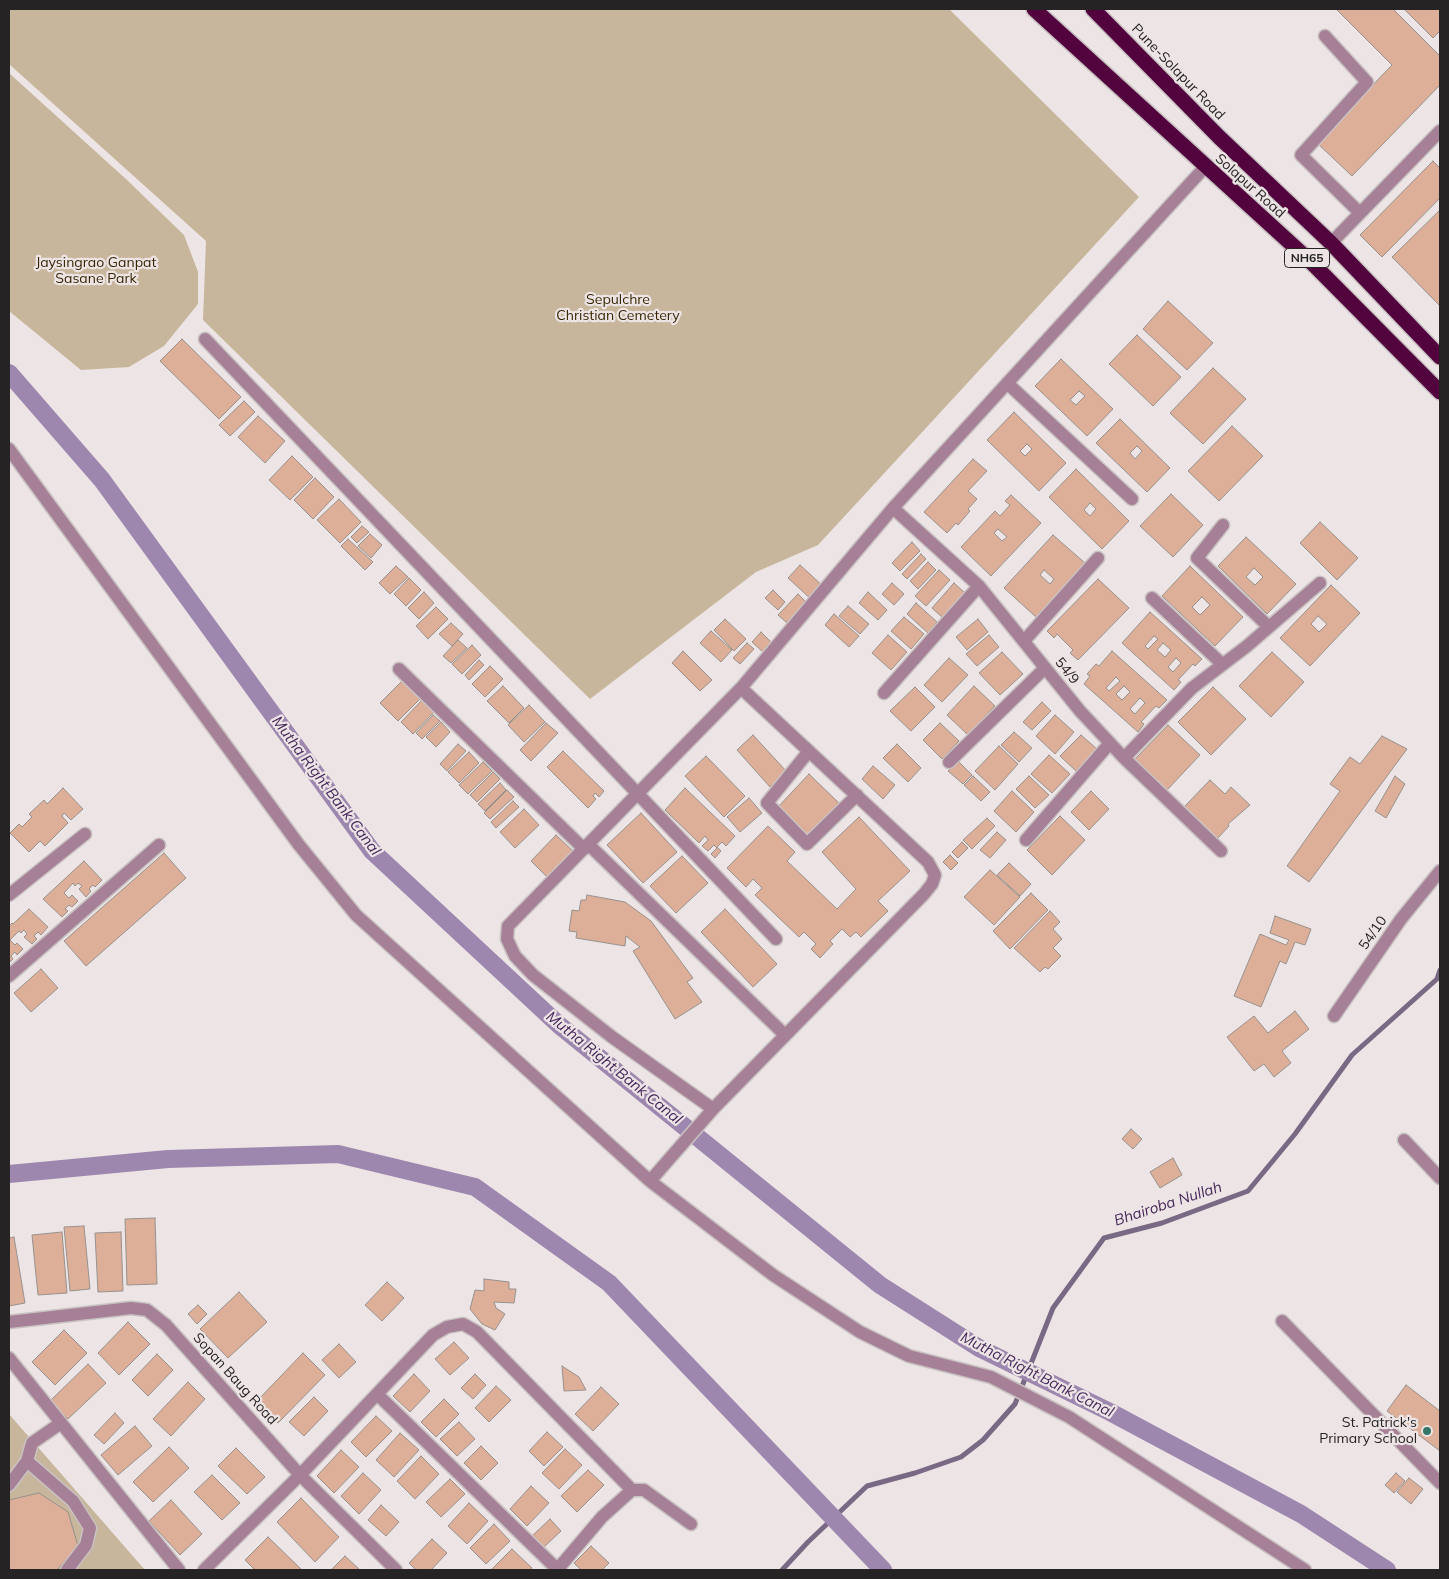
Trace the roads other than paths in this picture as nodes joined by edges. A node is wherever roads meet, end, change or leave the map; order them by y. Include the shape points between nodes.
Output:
1 (1034, 9) edge
2 (1093, 9) edge
3 (1325, 36) dead end
4 (1440, 131) edge
5 (1219, 137) joint
6 (1205, 167) junction
7 (1360, 213) junction
8 (1331, 243) junction
9 (205, 339) dead end
10 (1440, 357) edge
11 (1007, 383) junction
12 (1440, 392) edge
13 (9, 449) edge
14 (1132, 499) dead end
15 (893, 508) junction
16 (1223, 525) dead end
17 (1098, 558) dead end
18 (1320, 582) dead end
19 (979, 586) junction
20 (1152, 598) dead end
21 (1269, 627) junction
22 (1024, 642) junction
23 (1222, 664) junction
24 (1045, 668) junction
25 (399, 669) dead end
26 (741, 688) junction
27 (884, 693) dead end
28 (1110, 743) junction
29 (809, 751) junction
30 (1124, 758) junction
31 (949, 762) dead end
32 (638, 795) junction
33 (857, 795) junction
34 (85, 834) dead end
35 (1026, 840) dead end
36 (159, 845) dead end
37 (586, 846) junction
38 (1221, 852) dead end
39 (1440, 870) edge
40 (9, 895) edge
41 (776, 939) dead end
42 (9, 976) edge
43 (1334, 1016) dead end
44 (785, 1036) junction
45 (713, 1109) junction
46 (1404, 1140) dead end
47 (1440, 1178) edge
48 (650, 1181) junction
49 (1282, 1321) dead end
50 (9, 1322) edge
51 (9, 1358) edge
52 (377, 1394) junction
53 (61, 1423) junction
54 (27, 1461) junction
55 (300, 1475) junction
56 (1440, 1483) edge
57 (9, 1485) edge
58 (632, 1490) junction
59 (691, 1524) dead end
60 (67, 1570) edge
61 (179, 1570) edge
62 (204, 1570) edge
63 (395, 1570) edge
64 (558, 1570) edge
65 (1305, 1570) edge

1 - 6 highway, Solapur Road / NH65
2 - 5 highway, Pune-Solapur Road / NH65
3 - 7 street via 1367,82 1301,155
4 - 7 street
5 - 8 highway, Solapur Road / NH65
6 - 11 street
6 - 12 highway, Solapur Road / NH65 via 1310,261
7 - 8 street
8 - 10 highway, Solapur Road / NH65
9 - 32 street
11 - 14 street
11 - 15 street
13 - 48 street via 293,837 356,915
15 - 19 street, 54/9
15 - 26 street
16 - 21 street via 1197,558
17 - 22 street
18 - 21 street
19 - 22 street, 54/9
19 - 27 street
20 - 23 street
21 - 23 street
22 - 24 street, 54/9
23 - 30 street via 1192,688
24 - 28 street, 54/9
24 - 31 street
25 - 37 street
26 - 29 street
26 - 32 street
28 - 30 street, 54/9
28 - 35 street
29 - 33 street
29 - 33 street via 767,804 807,844
30 - 38 street, 54/9
32 - 37 street
32 - 41 street
33 - 44 street via 928,862 935,875 924,894
34 - 40 street
36 - 42 street
37 - 44 street
37 - 45 street via 508,926 507,940 515,956 533,974 612,1037
39 - 43 street, 54/10 via 1401,919
44 - 45 street
45 - 48 street
46 - 47 street
48 - 65 street via 773,1275 860,1332 909,1356 991,1377 1069,1417
49 - 56 street
50 - 55 street, Sopan Baug Road via 131,1308 147,1310 166,1325
51 - 53 street
52 - 55 street
52 - 58 street via 433,1335 447,1327 463,1324 477,1332
52 - 64 street
53 - 54 street via 32,1443
53 - 61 street
54 - 57 street
54 - 60 street via 73,1502 90,1528 86,1545
55 - 62 street
55 - 63 street, Sopan Baug Road
58 - 59 street via 644,1490
58 - 64 street via 602,1517

